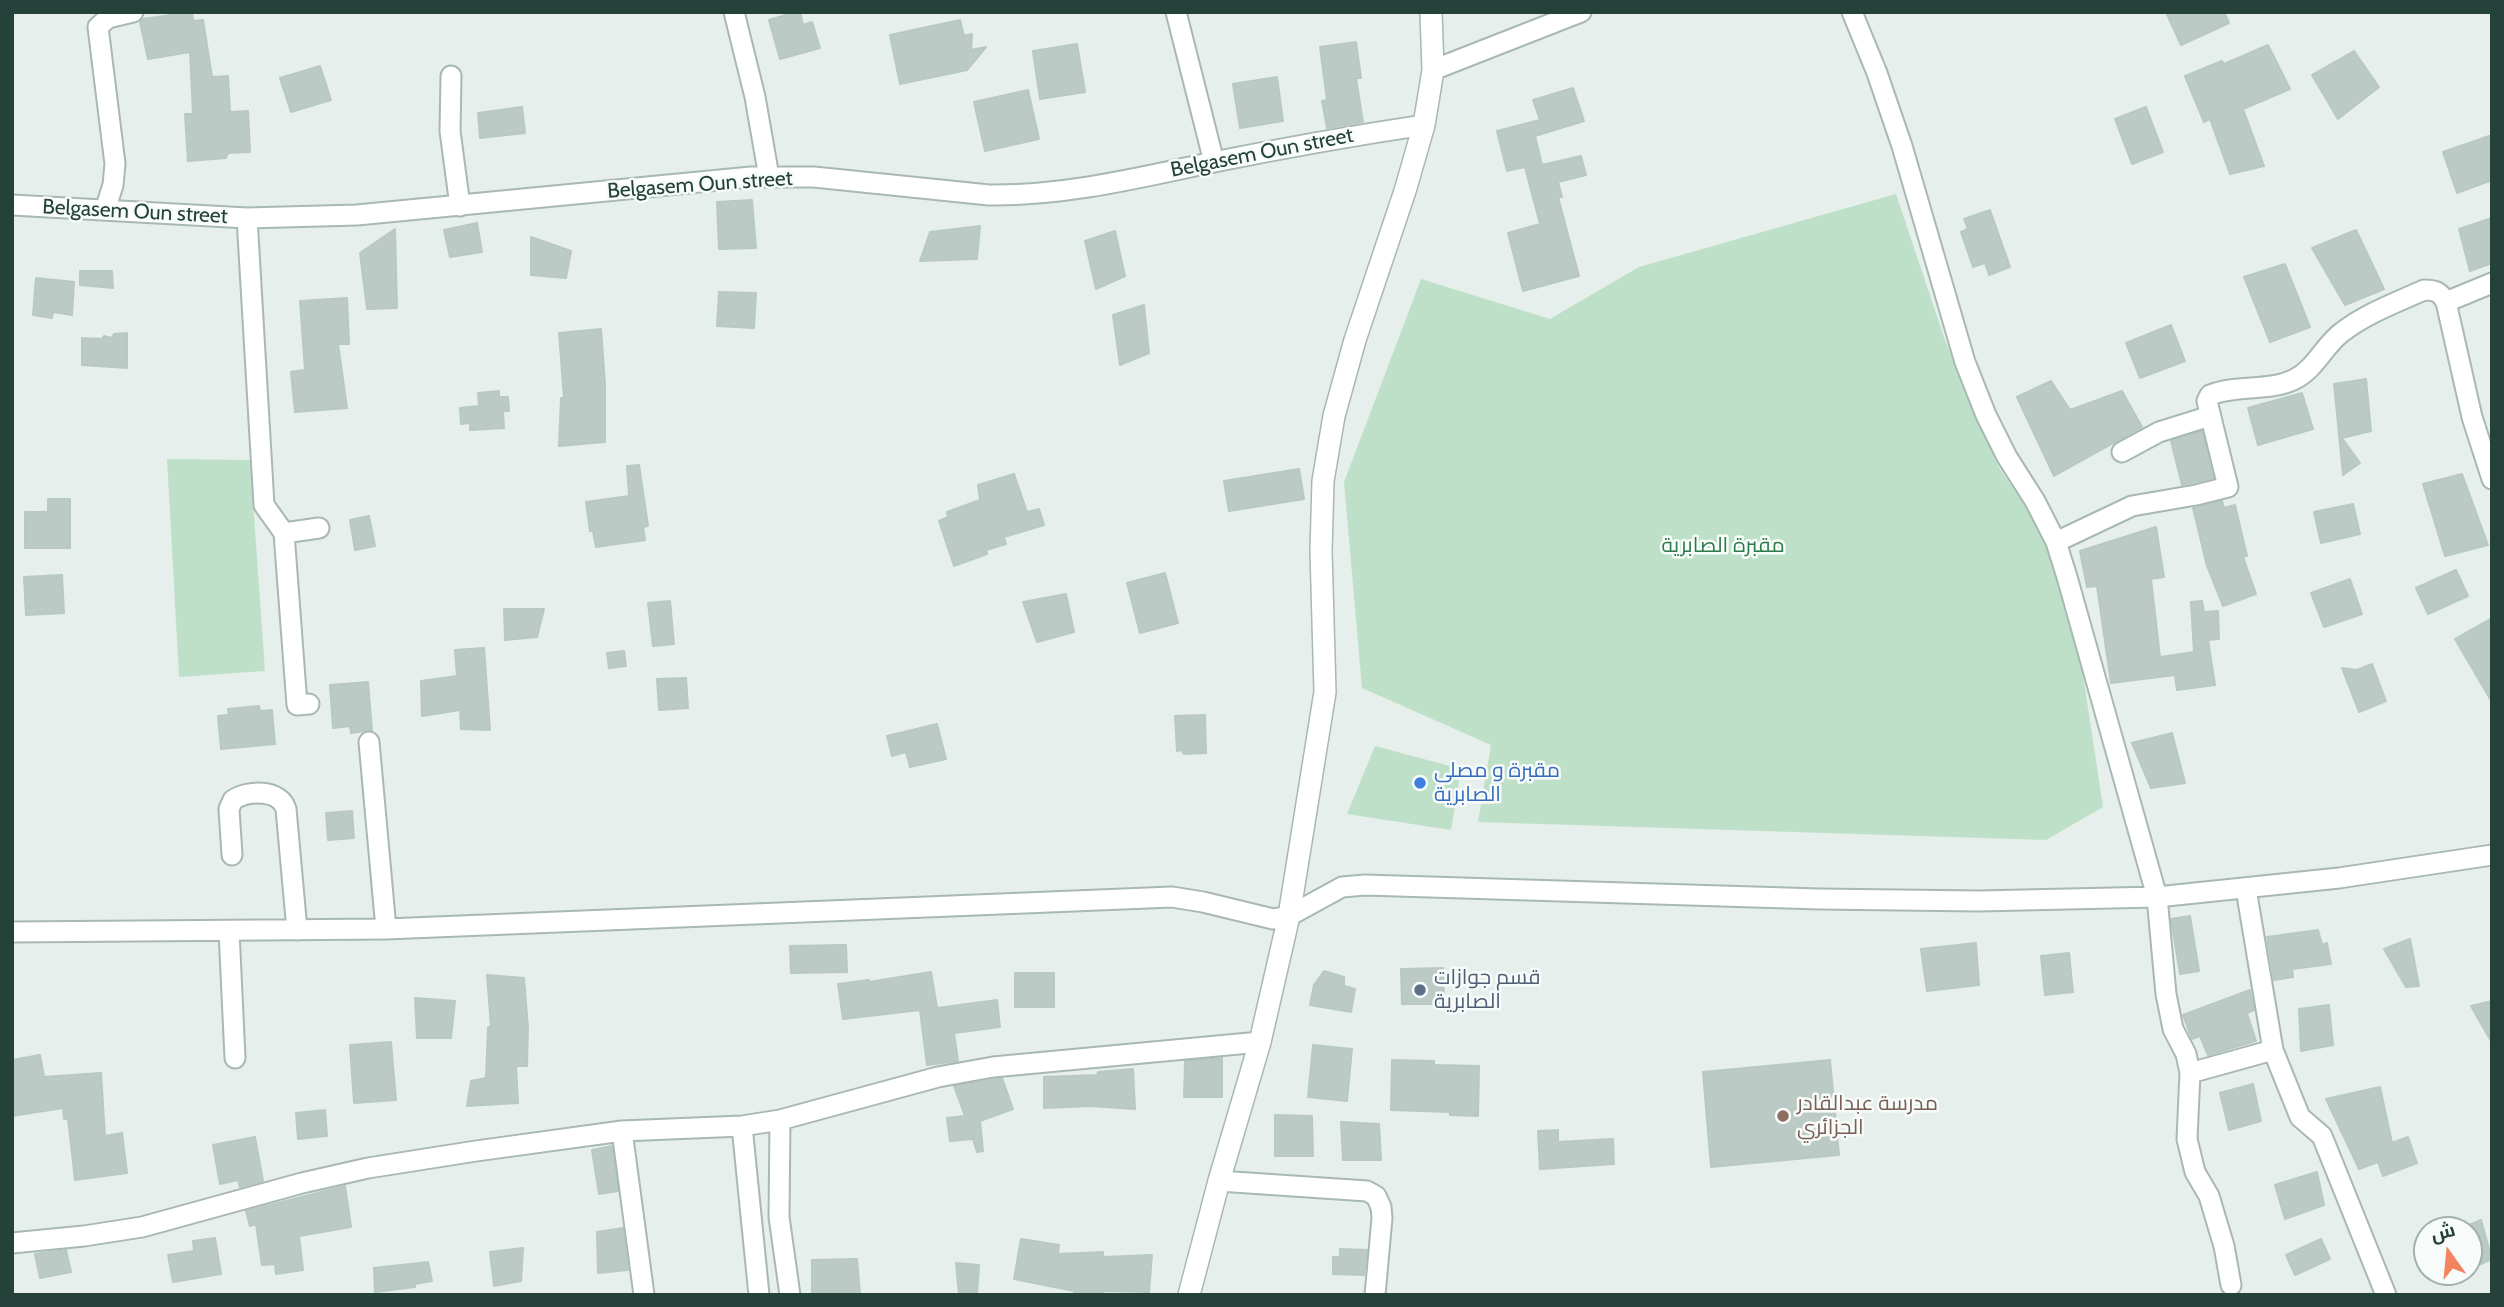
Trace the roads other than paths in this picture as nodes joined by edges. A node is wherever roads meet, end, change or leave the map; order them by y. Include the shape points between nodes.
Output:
1 (133, 12) edge
2 (734, 12) edge
3 (1176, 12) edge
4 (1431, 12) edge
5 (1581, 12) edge
6 (1852, 12) edge
7 (1433, 70) junction
8 (451, 76) dead end
9 (1424, 125) junction
10 (1214, 162) junction
11 (769, 177) junction
12 (12, 205) edge
13 (460, 206) junction
14 (105, 210) junction
15 (247, 218) junction
16 (2492, 283) edge
17 (2446, 302) junction
18 (2210, 416) junction
19 (2122, 452) dead end
20 (2492, 479) edge
21 (319, 528) dead end
22 (284, 533) junction
23 (2056, 542) junction
24 (309, 704) dead end
25 (369, 742) dead end
26 (232, 855) dead end
27 (2492, 855) edge
28 (2246, 889) junction
29 (2157, 897) junction
30 (1289, 916) junction
31 (386, 929) junction
32 (297, 930) junction
33 (12, 932) edge
34 (229, 932) junction
35 (1260, 1042) junction
36 (2273, 1050) junction
37 (235, 1058) dead end
38 (2190, 1073) junction
39 (780, 1120) junction
40 (742, 1126) junction
41 (622, 1131) junction
42 (1219, 1181) junction
43 (12, 1243) edge
44 (2231, 1284) dead end
45 (644, 1295) edge
46 (759, 1295) edge
47 (790, 1295) edge
48 (1189, 1295) edge
49 (1375, 1295) edge
50 (2386, 1295) edge

1 - 14 street via 108,18 98,27 115,164
2 - 11 street
3 - 10 street
4 - 7 street
5 - 7 street
6 - 23 street via 1902,146 1965,362 2007,457
7 - 9 street
8 - 13 street via 450,131
9 - 10 street, Belgasem Oun street
9 - 30 street via 1334,415 1323,481 1325,692
10 - 11 street, Belgasem Oun street via 1018,196
11 - 13 street, Belgasem Oun street
12 - 14 street, Belgasem Oun street
13 - 15 street, Belgasem Oun street
14 - 15 street, Belgasem Oun street
15 - 22 street via 264,505
16 - 17 street
17 - 18 street via 2440,293 2424,290 2365,318 2344,331 2293,380 2210,395
17 - 20 street via 2472,417
18 - 19 street via 2159,432
18 - 23 street via 2228,487 2132,506
21 - 22 street
22 - 24 street via 297,705
23 - 29 street
25 - 31 street
26 - 32 street via 229,809 233,800 271,794 281,799 286,809
27 - 28 street
28 - 29 street
28 - 36 street
29 - 30 street via 1832,899 1365,885 1342,887
29 - 38 street via 2166,994
30 - 31 street via 1258,917 1172,897
30 - 35 street
31 - 32 street
32 - 34 street
33 - 34 street
34 - 37 street
35 - 39 street via 993,1067 938,1077
35 - 42 street
36 - 38 street
36 - 50 street via 2300,1117 2322,1136
38 - 44 street via 2187,1139 2195,1172 2209,1196
39 - 40 street
39 - 47 street via 779,1217
40 - 41 street
40 - 46 street
41 - 43 street via 368,1168 142,1227
41 - 45 street
42 - 48 street
42 - 49 street via 1367,1191 1376,1196 1382,1218

